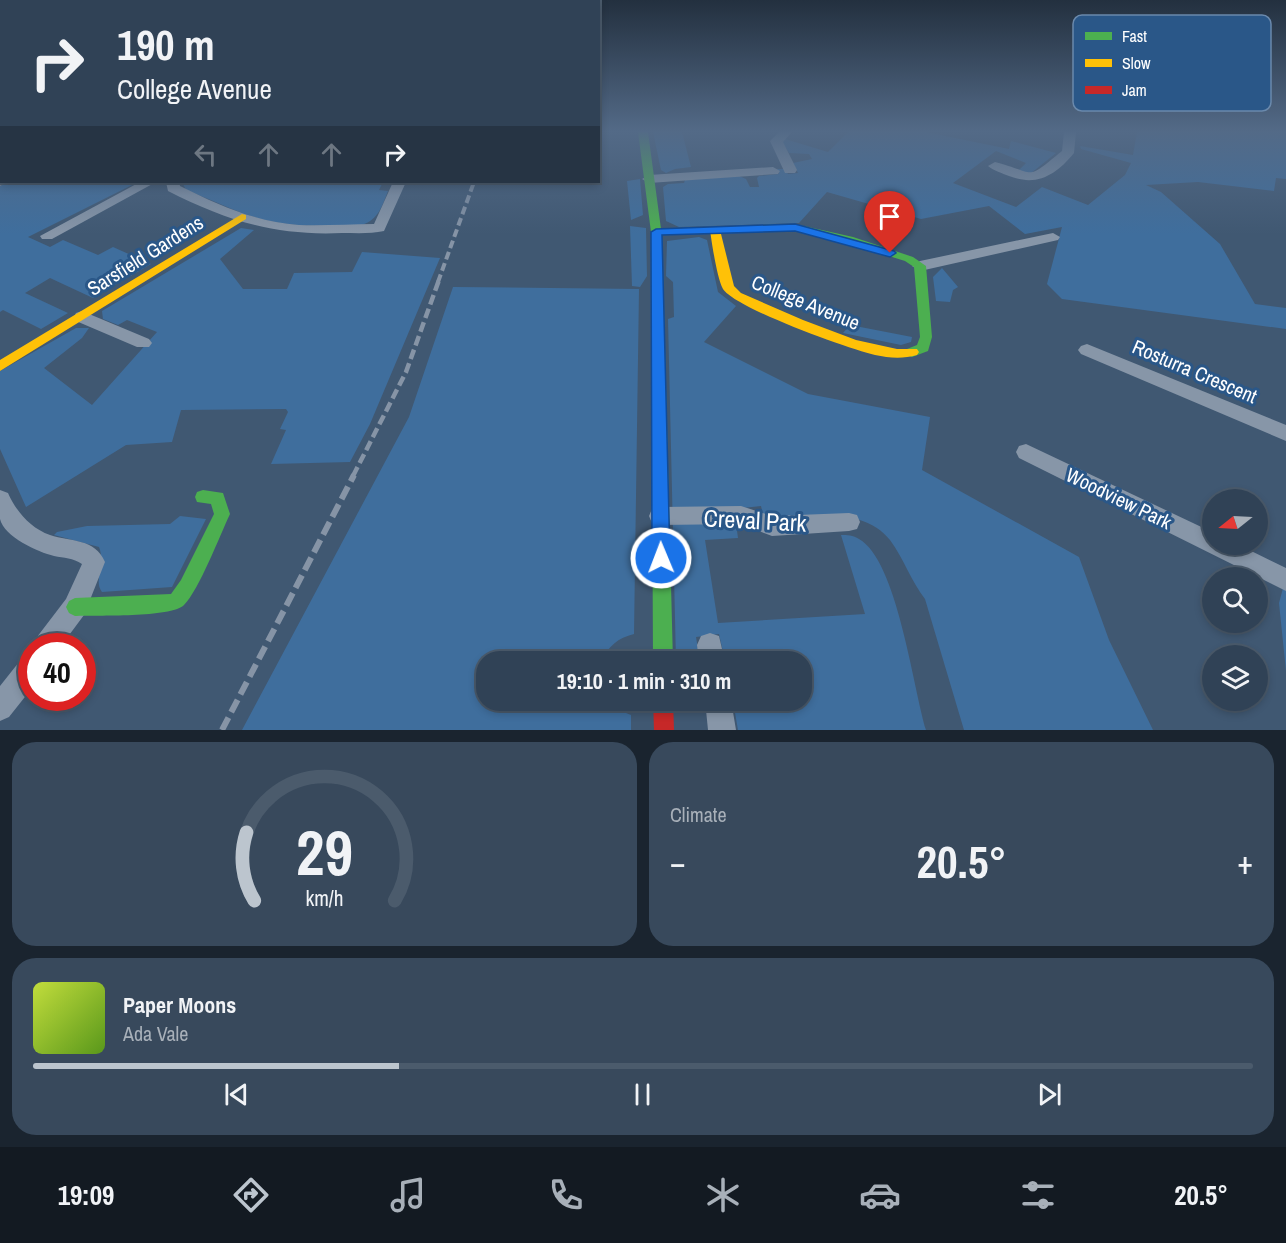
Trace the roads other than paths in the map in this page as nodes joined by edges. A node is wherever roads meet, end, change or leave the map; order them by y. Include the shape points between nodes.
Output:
1 (647, 166) edge
2 (788, 166) edge
3 (995, 166) dead end
4 (1052, 166) edge
5 (790, 170) dead end
6 (773, 171) dead end
7 (649, 179) junction
8 (147, 183) edge
9 (173, 183) edge
10 (399, 183) edge
11 (242, 217) junction
12 (379, 228) junction
13 (715, 230) junction
14 (656, 232) junction
15 (47, 236) dead end
16 (1053, 237) dead end
17 (373, 244) dead end
18 (920, 266) junction
19 (82, 317) junction
20 (143, 343) dead end
21 (1087, 350) dead end
22 (0, 366) edge
23 (1286, 433) edge
24 (1026, 452) dead end
25 (203, 497) dead end
26 (0, 500) edge
27 (660, 516) junction
28 (849, 522) dead end
29 (1202, 539) edge
30 (1235, 555) edge
31 (1286, 580) edge
32 (75, 607) junction
33 (56, 633) edge
34 (663, 651) edge
35 (18, 684) edge
36 (0, 708) edge
37 (663, 711) edge
38 (719, 711) edge
39 (664, 730) edge
40 (722, 730) edge

1 - 7 street
2 - 5 street
3 - 4 street via 1038,178
6 - 7 street
7 - 14 street
8 - 15 street
9 - 11 street, Sarsfield Gardens via 173,188
10 - 12 street
11 - 12 street via 290,229
11 - 19 street, Sarsfield Gardens
12 - 17 street
13 - 14 street
13 - 18 street via 807,229 909,259
13 - 18 street, College Avenue via 728,287 736,296 820,333 905,355 923,348 926,337
14 - 27 street
16 - 18 street
19 - 20 street
19 - 22 street, Sarsfield Gardens
21 - 23 street, Rosturra Crescent
24 - 29 street, Woodview Park
25 - 32 street via 217,498 222,514 177,600 168,604
26 - 32 street via 20,529 44,543 91,556 92,571
27 - 28 street, Creval Park via 741,514 772,526
27 - 34 street
30 - 31 street, Woodview Park
32 - 33 street
35 - 36 street
37 - 39 street
38 - 40 street

